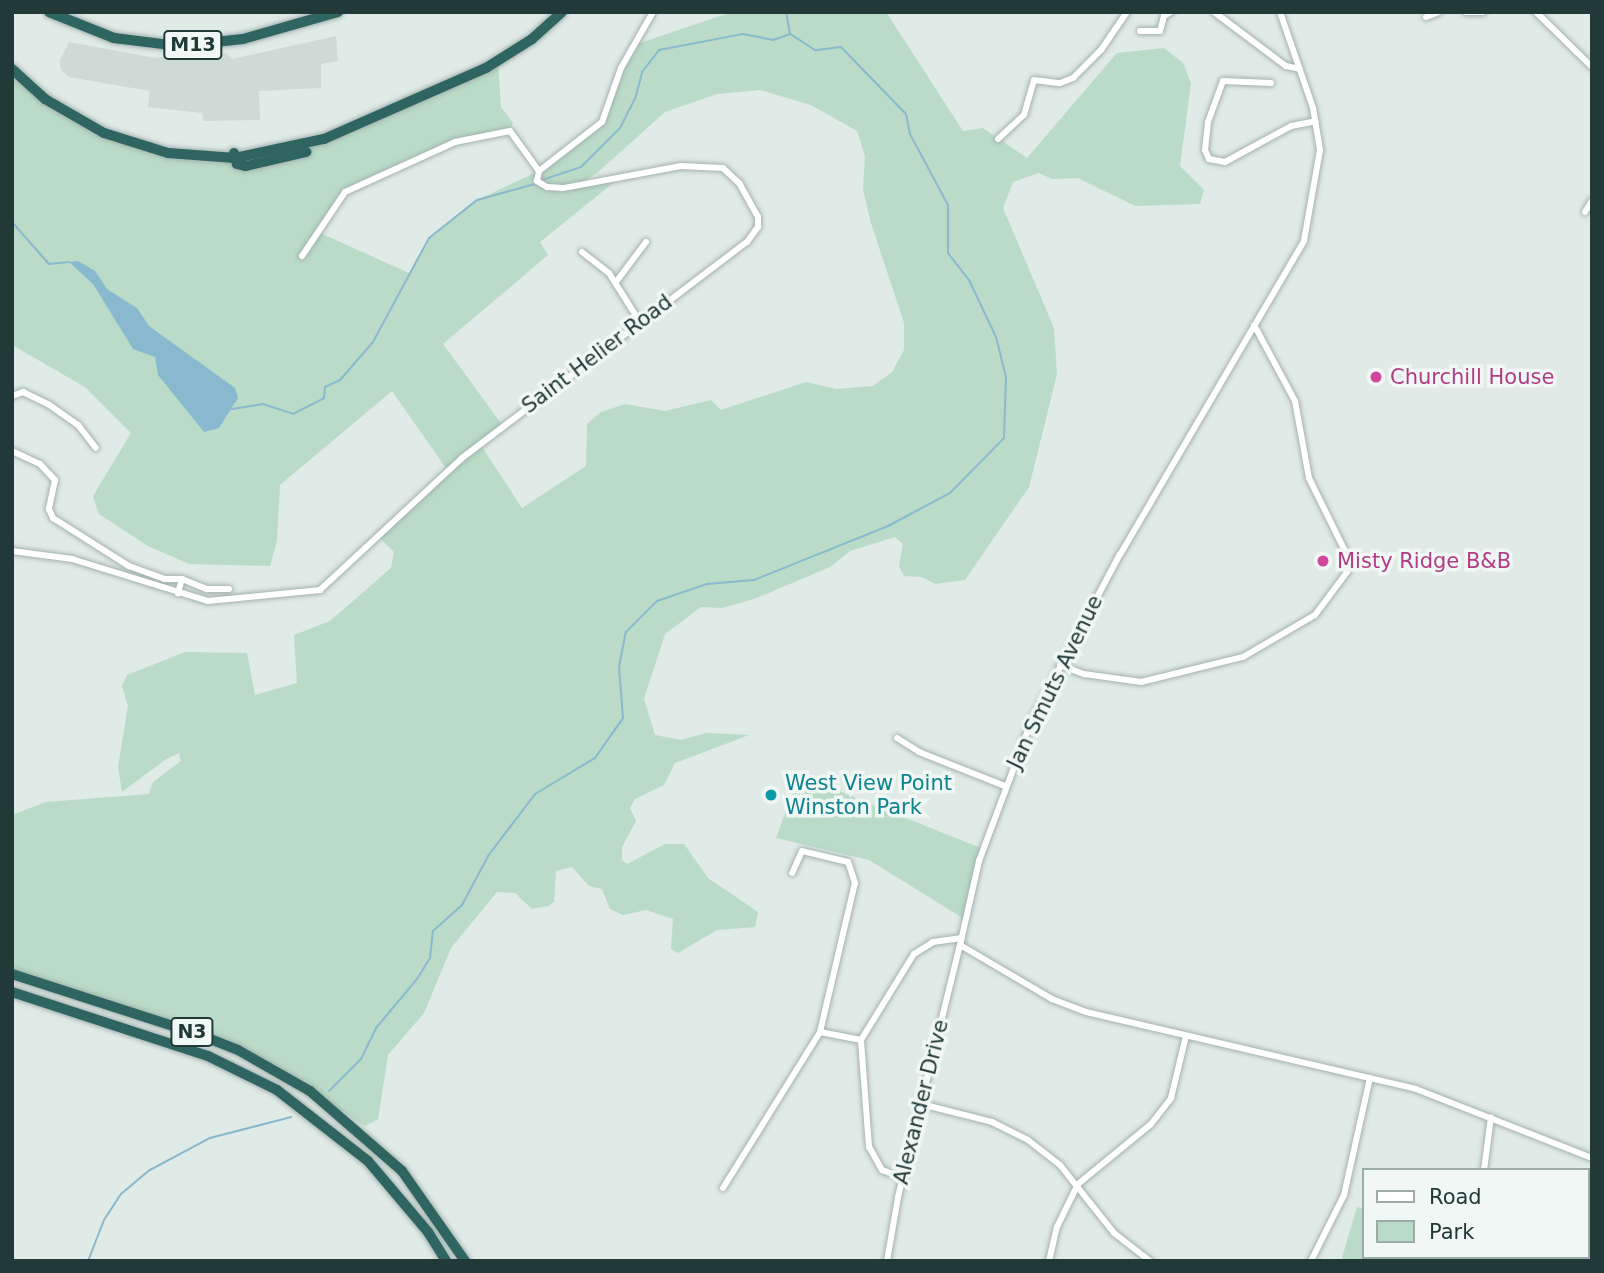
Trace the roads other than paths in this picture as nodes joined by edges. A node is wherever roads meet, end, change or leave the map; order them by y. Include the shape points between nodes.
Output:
1 (49, 12) edge
2 (338, 12) edge
3 (562, 12) edge
4 (653, 12) edge
5 (1127, 12) edge
6 (1171, 12) edge
7 (1214, 12) edge
8 (1280, 12) edge
9 (1439, 12) edge
10 (1466, 12) edge
11 (1483, 12) edge
12 (1536, 12) edge
13 (1426, 17) dead end
14 (1140, 31) dead end
15 (1293, 48) junction
16 (1280, 58) junction
17 (1592, 68) edge
18 (12, 69) edge
19 (1300, 69) junction
20 (1271, 83) dead end
21 (1316, 121) junction
22 (998, 139) dead end
23 (539, 171) junction
24 (1592, 201) edge
25 (1585, 212) dead end
26 (646, 242) dead end
27 (582, 252) dead end
28 (302, 256) dead end
29 (615, 282) junction
30 (640, 322) junction
31 (1254, 325) junction
32 (12, 396) edge
33 (96, 448) dead end
34 (12, 451) edge
35 (12, 551) edge
36 (182, 579) junction
37 (229, 589) dead end
38 (178, 593) junction
39 (1060, 666) junction
40 (897, 738) dead end
41 (1006, 786) junction
42 (792, 873) dead end
43 (961, 941) junction
44 (12, 974) edge
45 (12, 992) edge
46 (820, 1032) junction
47 (1186, 1036) junction
48 (861, 1040) junction
49 (1370, 1077) junction
50 (921, 1104) junction
51 (1491, 1117) junction
52 (1592, 1158) edge
53 (1484, 1168) edge
54 (903, 1178) junction
55 (1078, 1185) junction
56 (723, 1188) dead end
57 (446, 1261) edge
58 (465, 1261) edge
59 (887, 1261) edge
60 (1049, 1261) edge
61 (1150, 1261) edge
62 (1311, 1261) edge

1 - 2 highway, M13 via 114,38 178,46 243,39
3 - 18 highway via 498,62 367,121 295,148 235,156 168,153 113,137 58,108
4 - 23 street via 621,68 602,122
5 - 22 street via 1101,50 1073,78 1060,83 1034,80 1024,115
6 - 14 street via 1164,16 1160,31
7 - 16 street
8 - 15 street, Jan Smuts Avenue
9 - 13 street
10 - 11 street
12 - 17 street
15 - 16 street
15 - 19 street, Jan Smuts Avenue
16 - 19 street
19 - 21 street, Jan Smuts Avenue
20 - 21 street via 1223,80 1208,122 1207,157 1227,162 1263,139
21 - 31 street, Jan Smuts Avenue via 1320,150 1305,237
23 - 28 street via 510,131 455,142 347,190
23 - 30 street, Saint Helier Road via 540,183 563,188 691,166 723,168 740,184 758,217 754,234
24 - 25 street
26 - 29 street
27 - 29 street via 603,265
29 - 30 street
30 - 38 street, Saint Helier Road via 462,458 327,587 306,594 220,601
31 - 39 street, Jan Smuts Avenue
31 - 39 street via 1295,401 1309,478 1349,557 1347,572 1315,615 1235,660 1141,682
32 - 33 street via 26,393 48,404 78,425
34 - 36 street via 40,464 55,480 49,509 53,518 129,566 164,579
35 - 38 street, Saint Helier Road via 72,559
36 - 37 street via 204,589
36 - 38 street
39 - 41 street, Jan Smuts Avenue
40 - 41 street via 919,752
41 - 43 street, Jan Smuts Avenue via 979,861
42 - 46 street via 802,851 848,862 855,883
43 - 47 street via 1057,1002
43 - 48 street via 933,942 914,954
43 - 50 street, Alexander Drive
44 - 58 highway, N3 via 238,1050 310,1091 354,1125 414,1185
45 - 57 highway, N3 via 208,1056 277,1090 368,1161 414,1213
46 - 48 street
46 - 56 street
47 - 49 street
47 - 55 street via 1180,1074 1164,1108
48 - 54 street via 869,1147 882,1170
49 - 51 street via 1430,1093
49 - 62 street via 1344,1195
50 - 54 street, Alexander Drive
50 - 55 street via 1010,1129 1045,1152
51 - 52 street
51 - 53 street
54 - 59 street, Alexander Drive
55 - 60 street via 1057,1227
55 - 61 street via 1114,1233

